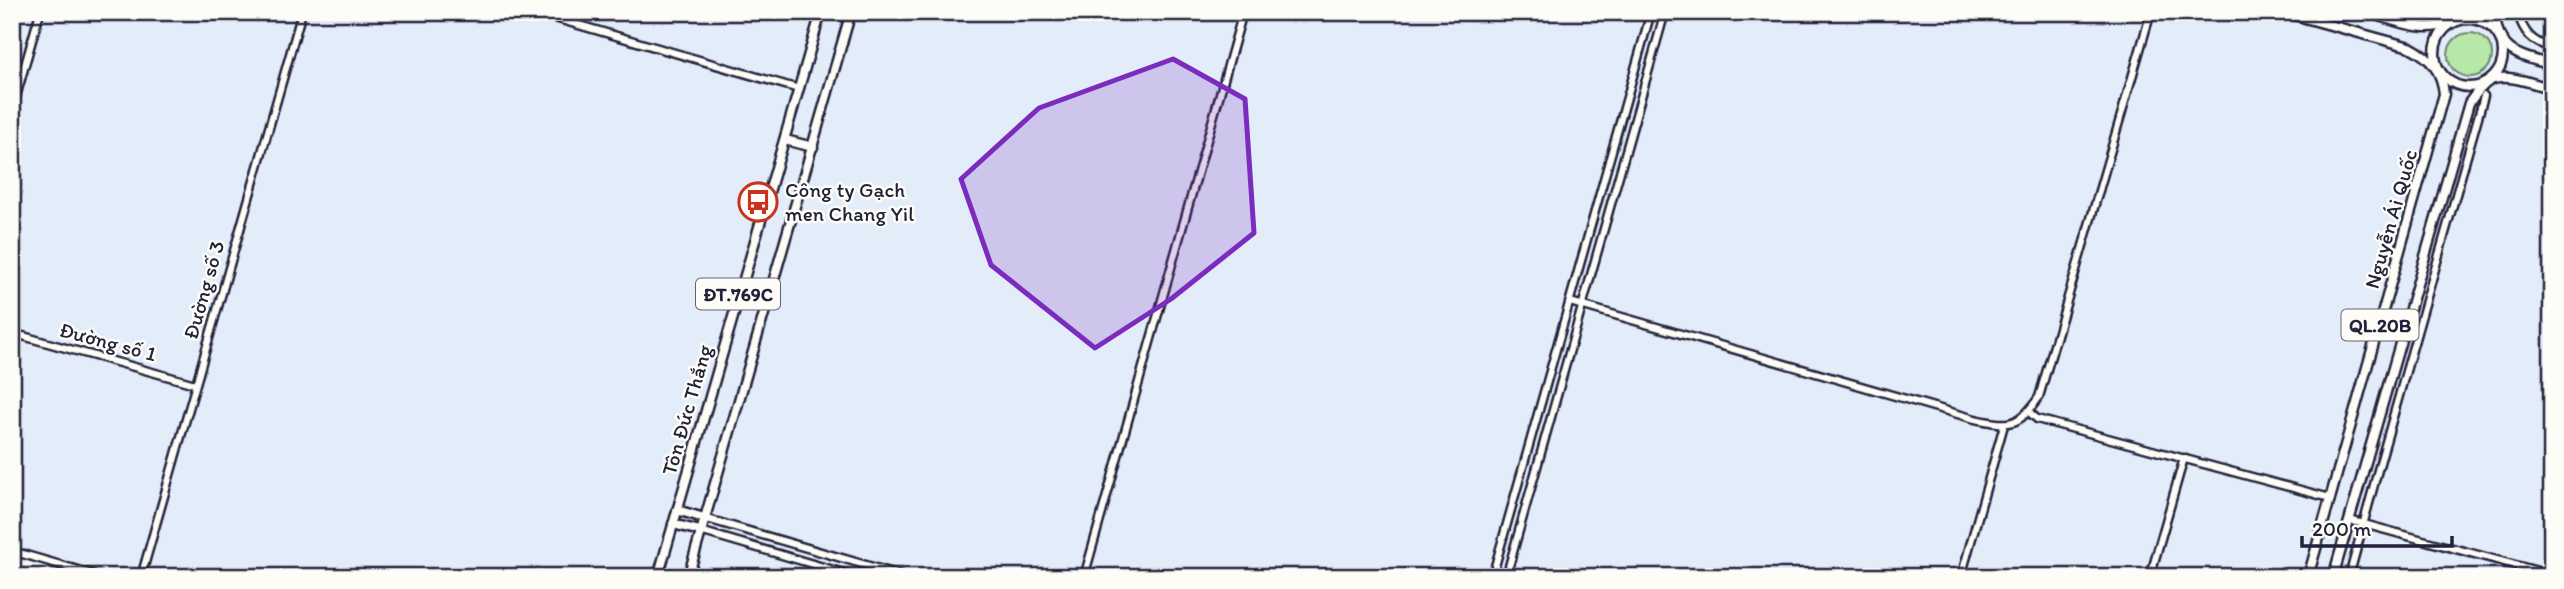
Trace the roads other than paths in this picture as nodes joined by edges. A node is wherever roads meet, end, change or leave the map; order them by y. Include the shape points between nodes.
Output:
1 (40, 12) edge
2 (302, 12) edge
3 (534, 12) edge
4 (821, 12) edge
5 (851, 12) edge
6 (1243, 12) edge
7 (1651, 12) edge
8 (1665, 12) edge
9 (2151, 12) edge
10 (2283, 12) edge
11 (2366, 12) edge
12 (2466, 12) edge
13 (2495, 12) edge
14 (2517, 12) edge
15 (2450, 25) junction
16 (2501, 42) junction
17 (2552, 48) edge
18 (1636, 65) junction
19 (2552, 65) edge
20 (1649, 68) junction
21 (2440, 72) junction
22 (2488, 82) junction
23 (799, 89) junction
24 (2552, 89) edge
25 (2484, 96) dead end
26 (12, 111) edge
27 (785, 140) junction
28 (813, 147) junction
29 (1570, 302) junction
30 (1583, 306) junction
31 (12, 333) edge
32 (195, 384) junction
33 (2029, 412) junction
34 (2004, 425) junction
35 (2184, 457) junction
36 (2330, 498) junction
37 (677, 510) junction
38 (1510, 512) junction
39 (1524, 515) junction
40 (704, 517) junction
41 (2350, 520) junction
42 (2364, 523) junction
43 (673, 524) junction
44 (701, 531) junction
45 (12, 551) edge
46 (2552, 575) edge
47 (102, 577) edge
48 (141, 577) edge
49 (658, 577) edge
50 (688, 577) edge
51 (857, 577) edge
52 (906, 577) edge
53 (1084, 577) edge
54 (1492, 577) edge
55 (1506, 577) edge
56 (1961, 577) edge
57 (2150, 577) edge
58 (2308, 577) edge
59 (2333, 577) edge
60 (2349, 577) edge

1 - 26 street
2 - 32 street, Đường số 3
3 - 23 street
4 - 23 main road, Tôn Đức Thắng / ĐT.769C
5 - 28 main road, ĐT.769C
6 - 53 street
7 - 18 street
8 - 20 street
9 - 33 street via 2039,397
10 - 21 main road via 2410,47
11 - 15 main road via 2426,27
12 - 15 main road
13 - 16 main road
14 - 17 street via 2528,37
15 - 16 main road via 2480,21 2489,25
15 - 21 main road via 2434,51
16 - 19 main road via 2514,53
16 - 22 main road via 2501,64
18 - 20 street
18 - 29 street
20 - 30 street
21 - 22 main road via 2457,86
21 - 36 main road, Nguyễn Ái Quốc / QL.20B via 2441,109
22 - 24 main road via 2507,78
22 - 41 main road, Nguyễn Ái Quốc / QL.20B via 2464,115
23 - 27 main road, Tôn Đức Thắng / ĐT.769C
25 - 42 street
27 - 28 main road
27 - 37 main road, Tôn Đức Thắng / ĐT.769C
28 - 40 main road, ĐT.769C
29 - 30 street
29 - 38 street
30 - 34 street
30 - 39 street
31 - 32 street, Đường số 1
32 - 48 street, Đường số 3
33 - 34 street
33 - 35 street via 2037,419
34 - 56 street
35 - 36 street
35 - 57 street
36 - 58 main road, Nguyễn Ái Quốc / QL.20B
37 - 40 main road
37 - 43 main road, Tôn Đức Thắng / ĐT.769C
38 - 39 street
38 - 54 street
39 - 55 street
40 - 44 main road, ĐT.769C
40 - 52 street
41 - 42 street
41 - 59 main road, Nguyễn Ái Quốc / QL.20B
42 - 46 street
42 - 60 street
43 - 44 main road
43 - 49 main road, Tôn Đức Thắng / ĐT.769C
44 - 50 main road, ĐT.769C
44 - 51 street
45 - 47 street

